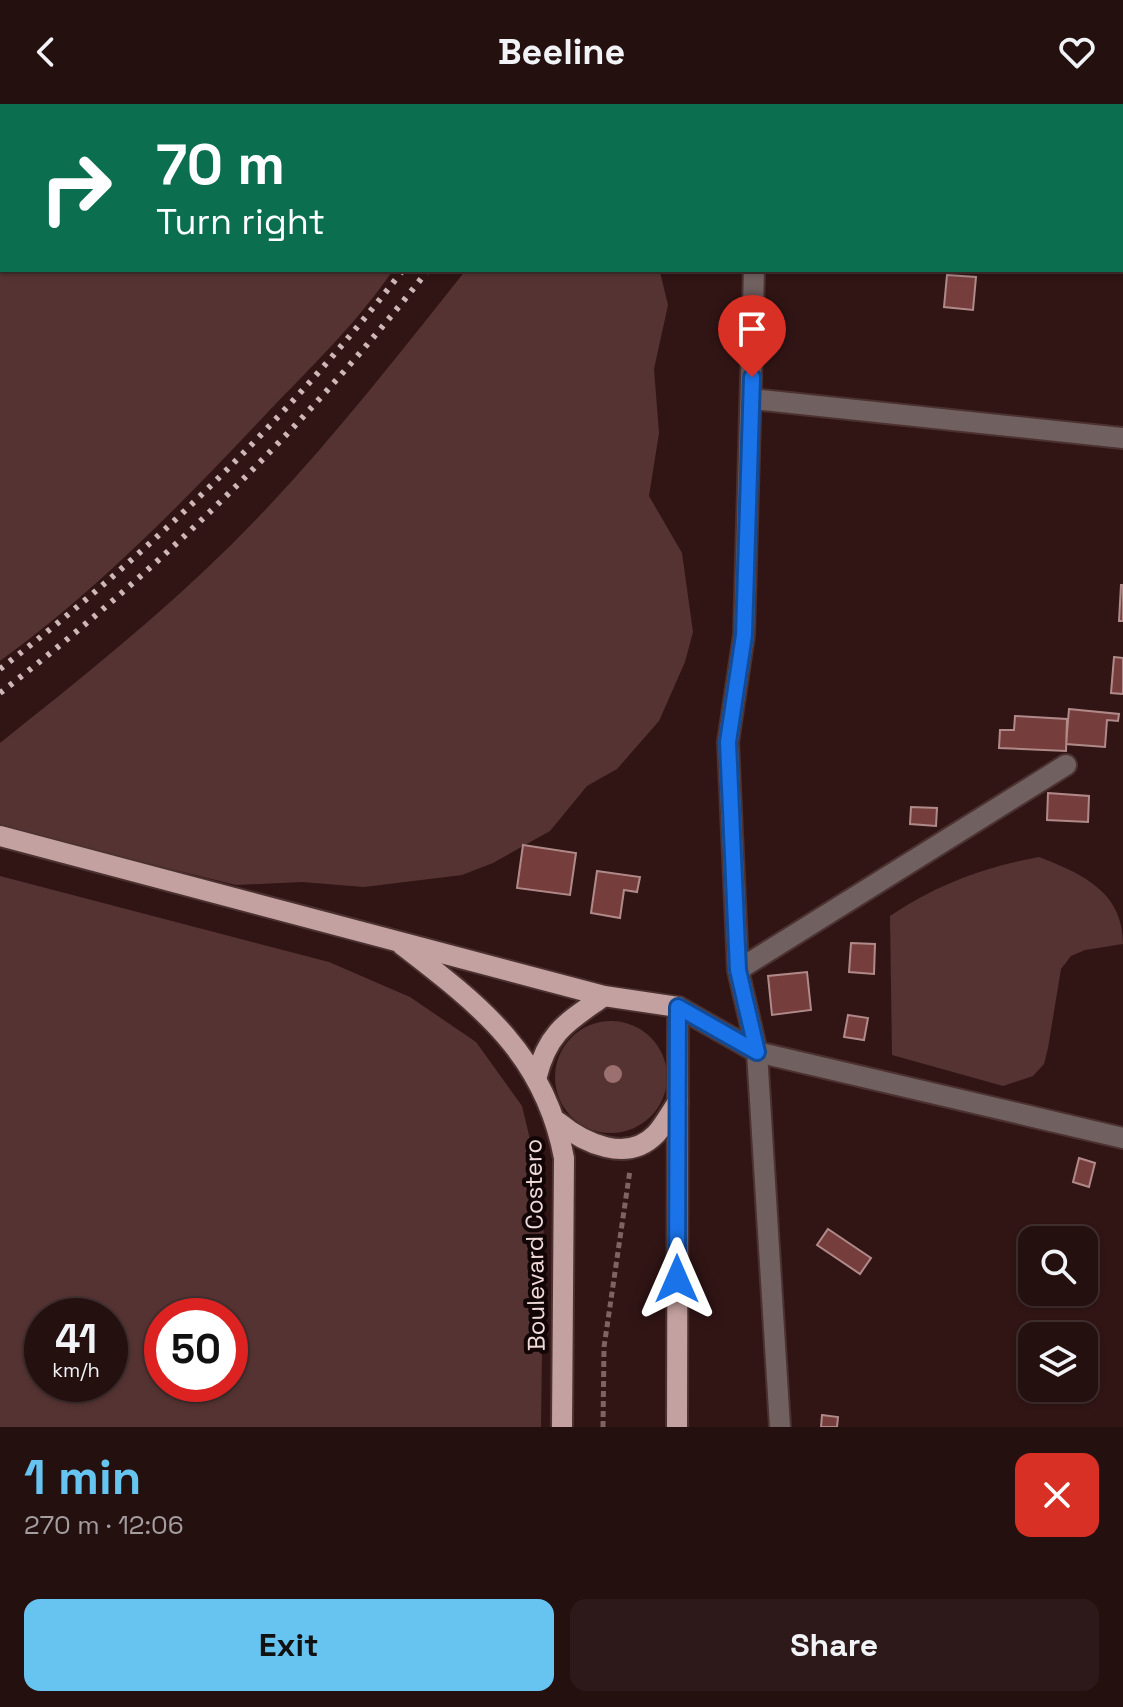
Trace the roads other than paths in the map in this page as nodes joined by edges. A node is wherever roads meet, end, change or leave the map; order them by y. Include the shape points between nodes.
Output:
1 (754, 272) edge
2 (752, 399) junction
3 (1123, 438) edge
4 (1066, 765) dead end
5 (0, 836) edge
6 (392, 938) junction
7 (738, 970) junction
8 (604, 996) junction
9 (678, 1007) junction
10 (757, 1052) junction
11 (537, 1076) junction
12 (678, 1102) junction
13 (558, 1122) junction
14 (1123, 1138) edge
15 (562, 1427) edge
16 (677, 1427) edge
17 (780, 1427) edge

1 - 2 street
2 - 3 street
2 - 7 street via 744,635 728,742
4 - 7 street
5 - 6 main road
6 - 8 main road
6 - 11 main road, Boulevard Costero via 481,1007
7 - 10 street
8 - 9 main road
8 - 11 main road via 558,1029
9 - 10 street
9 - 12 main road
10 - 14 street
10 - 17 street
11 - 13 main road, Boulevard Costero
12 - 13 main road via 656,1133 628,1148 587,1142
12 - 16 main road
13 - 15 main road, Boulevard Costero via 564,1158

